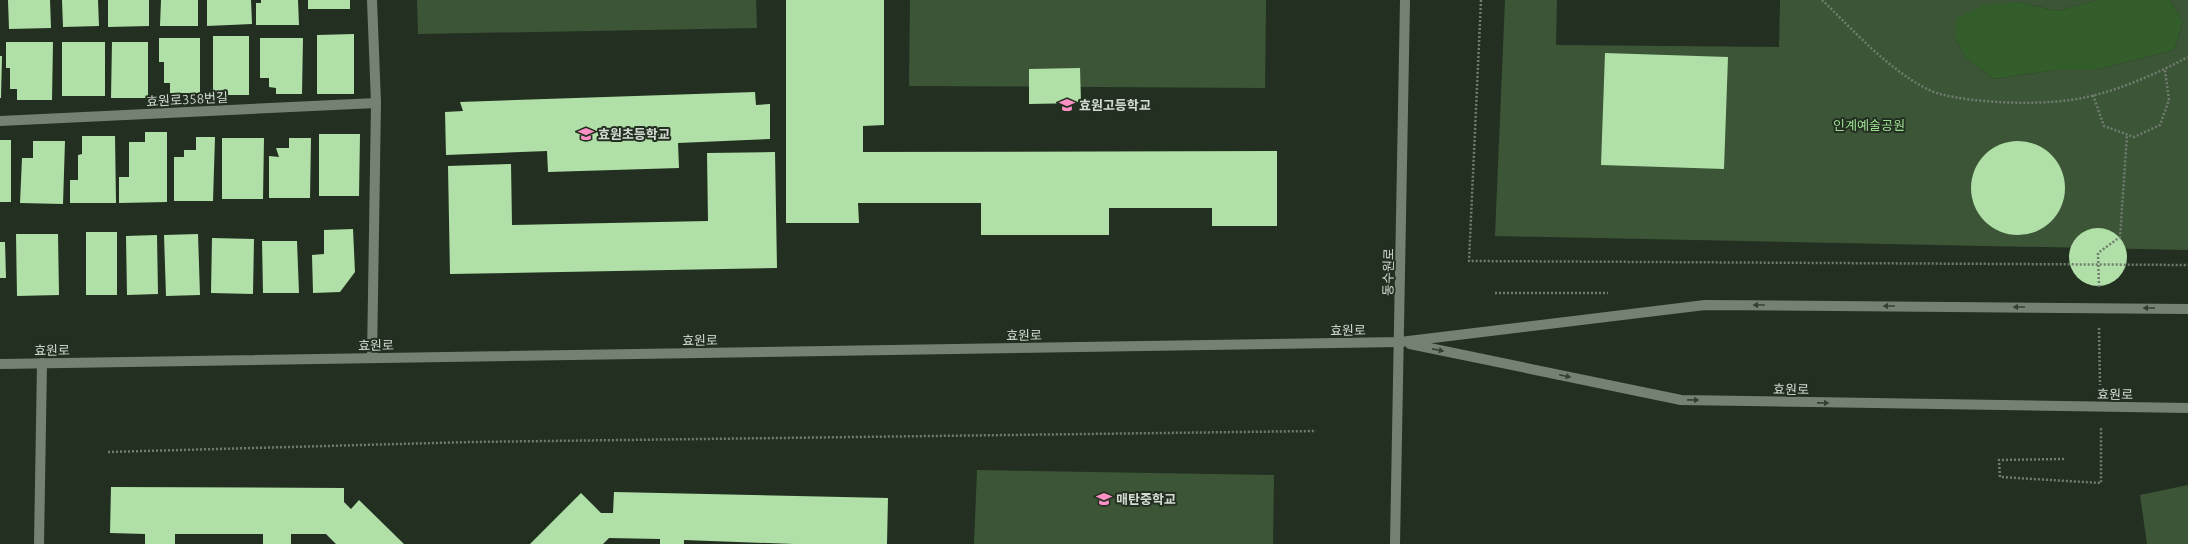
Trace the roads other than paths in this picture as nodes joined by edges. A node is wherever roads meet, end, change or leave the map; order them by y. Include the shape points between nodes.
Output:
1 (372, 0) edge
2 (1405, 0) edge
3 (376, 104) junction
4 (0, 121) edge
5 (2188, 309) edge
6 (1400, 342) junction
7 (372, 358) junction
8 (42, 363) junction
9 (0, 364) edge
10 (2188, 408) edge
11 (38, 544) edge
12 (1395, 544) edge

1 - 3 street
2 - 6 street, 동수원로
3 - 4 street, 효원로358번길
3 - 7 street
5 -> 6 street, 효원로 via 1705,305
6 - 7 street, 효원로
6 -> 10 street, 효원로 via 1681,400
6 - 12 street, 동수원로
7 - 8 street, 효원로
8 - 9 street, 효원로
8 - 11 street

